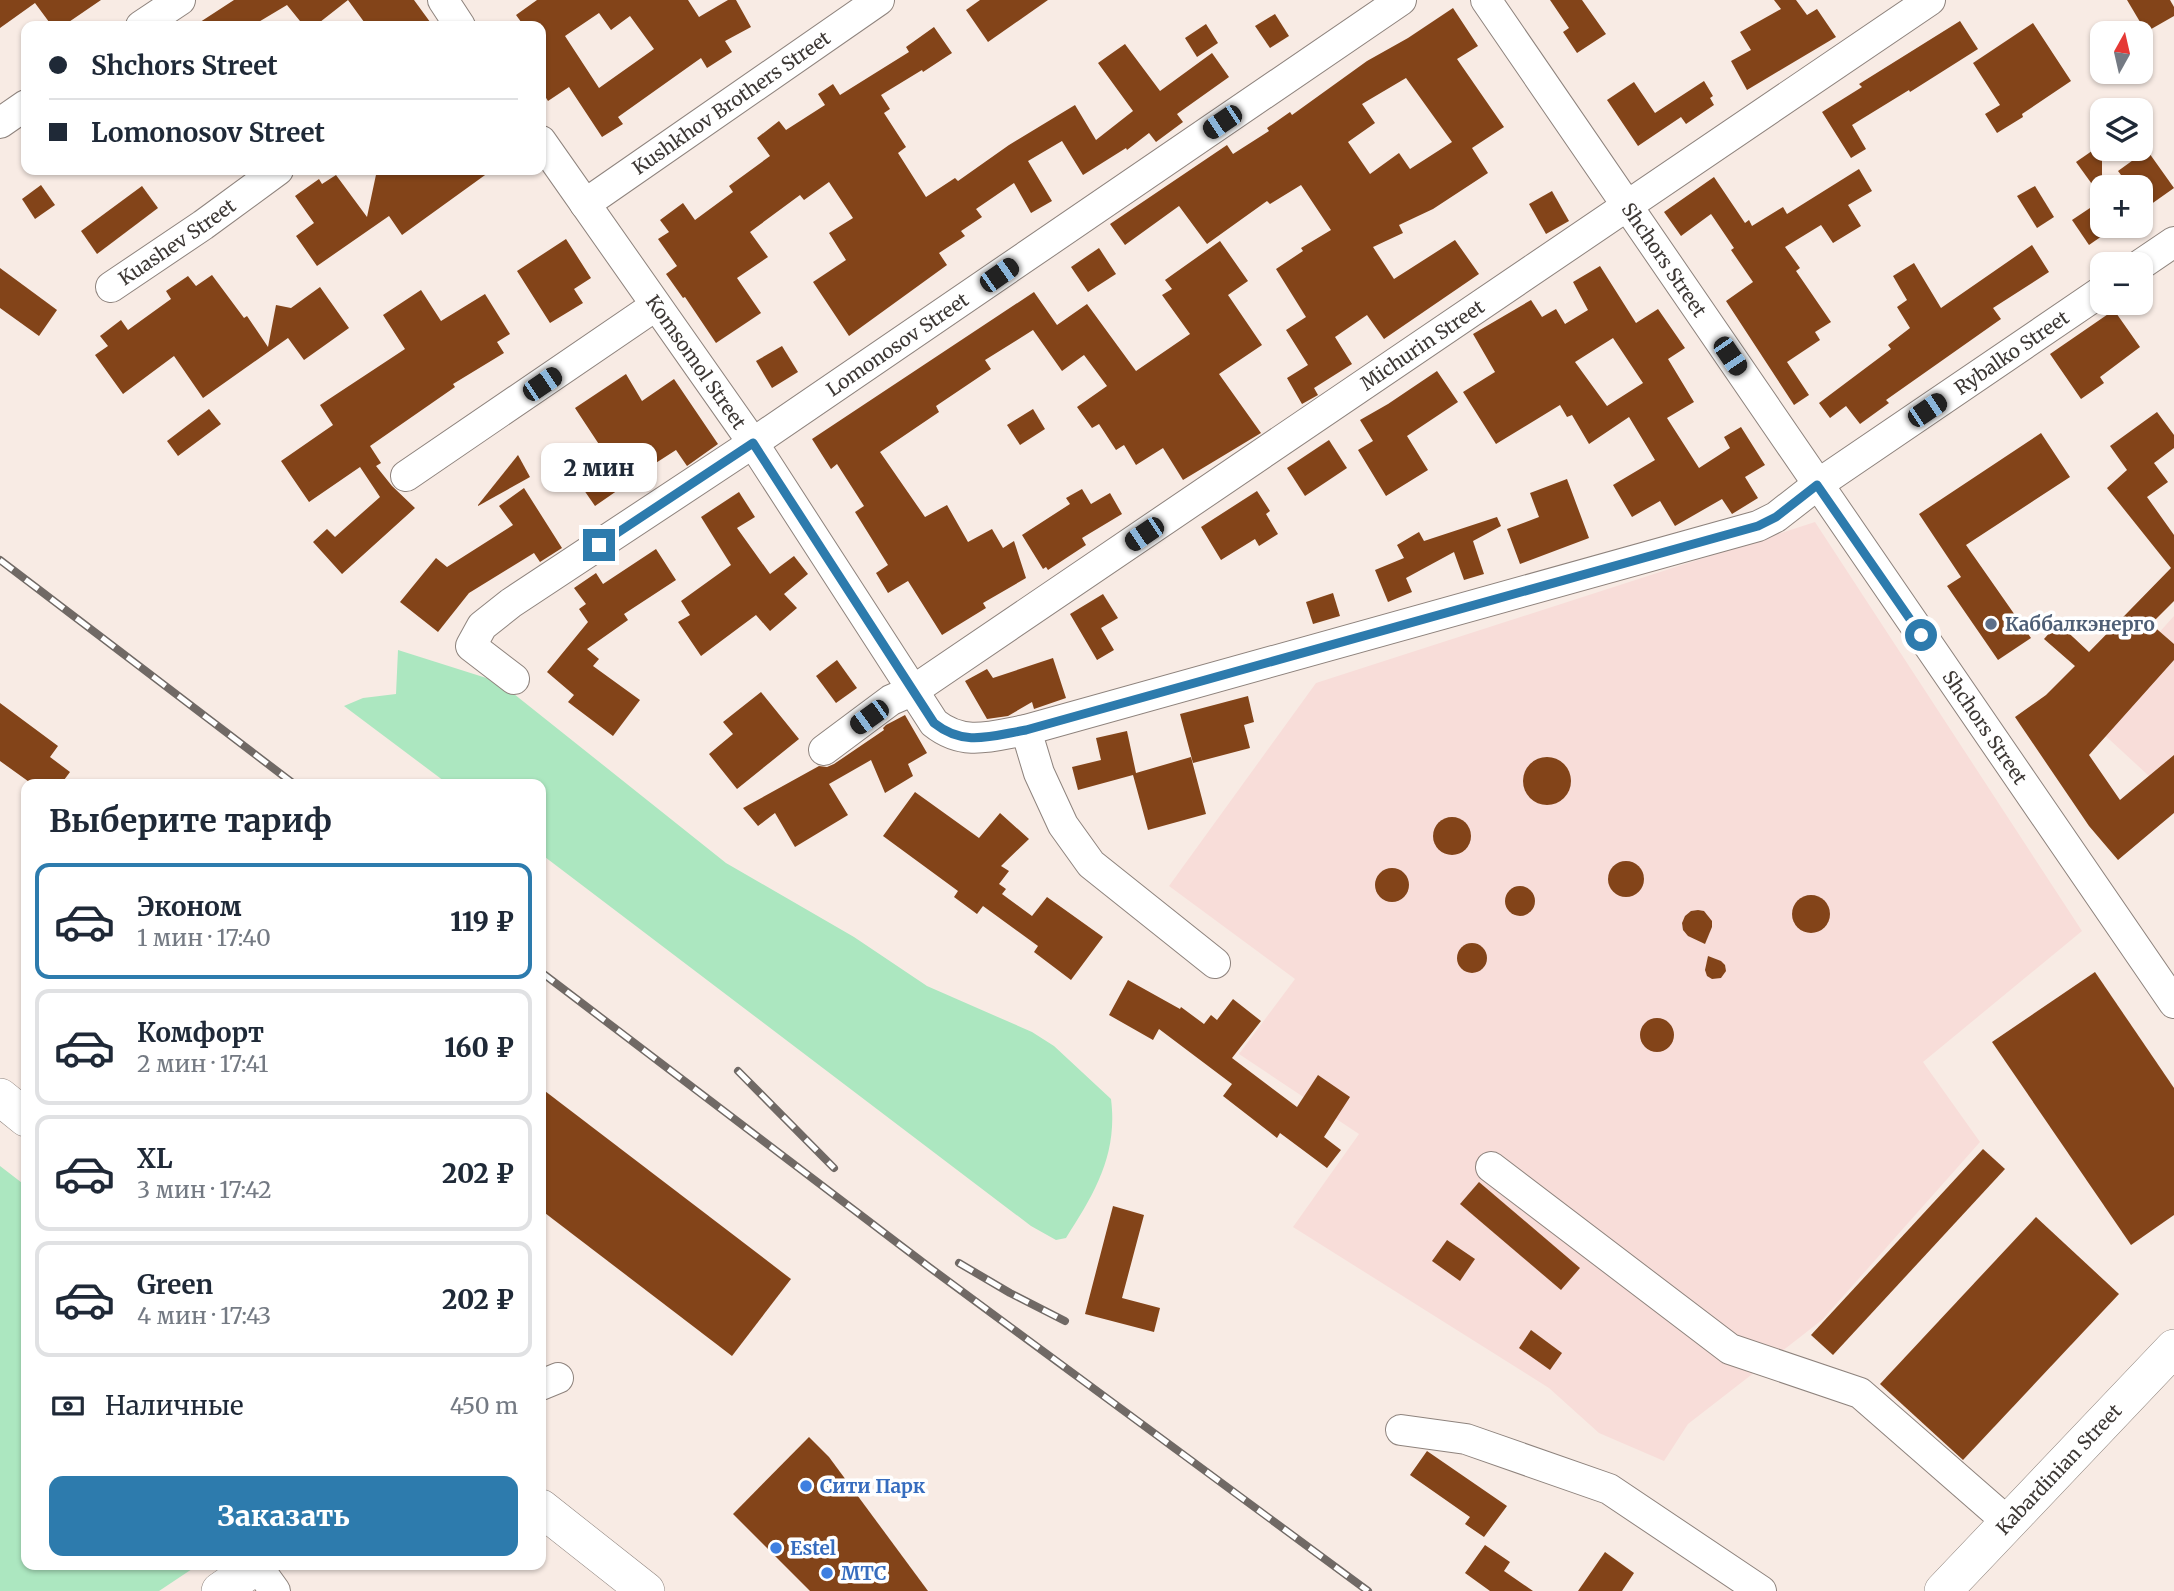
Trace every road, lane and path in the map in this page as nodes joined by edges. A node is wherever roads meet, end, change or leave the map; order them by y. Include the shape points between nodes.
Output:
1 (180, 0) edge
2 (443, 0) edge
3 (879, 0) edge
4 (1401, 0) edge
5 (1486, 0) edge
6 (1930, 0) edge
7 (148, 21) edge
8 (457, 21) edge
9 (21, 108) edge
10 (0, 123) edge
11 (546, 148) edge
12 (271, 175) edge
13 (584, 204) junction
14 (1628, 206) junction
15 (2174, 242) edge
16 (2153, 256) edge
17 (111, 286) dead end
18 (2090, 299) edge
19 (655, 306) junction
20 (753, 443) junction
21 (406, 476) dead end
22 (1817, 485) junction
23 (514, 680) dead end
24 (914, 690) junction
25 (1026, 730) junction
26 (824, 750) dead end
27 (1215, 963) dead end
28 (2174, 1003) edge
29 (0, 1097) edge
30 (21, 1114) edge
31 (1491, 1167) dead end
32 (2174, 1348) edge
33 (1401, 1430) dead end
34 (546, 1512) edge
35 (2008, 1523) junction
36 (264, 1574) edge
37 (220, 1591) edge
38 (646, 1591) edge
39 (1762, 1591) edge
40 (1943, 1591) edge

1 - 7 street
2 - 8 street
3 - 13 street, Kushkhov Brothers Street
4 - 20 street, Lomonosov Street
5 - 14 street, Shchors Street
6 - 14 street, Michurin Street
9 - 10 street
11 - 13 street, Komsomol Street
12 - 17 street, Kuashev Street
13 - 19 street, Komsomol Street
14 - 22 street, Shchors Street
14 - 24 street, Michurin Street
15 - 16 street
18 - 22 street, Rybalko Street
19 - 20 street, Komsomol Street
19 - 21 street
20 - 23 street, Lomonosov Street via 482,626 471,646
20 - 24 street, Komsomol Street
22 - 25 street, Rybalko Street via 1758,526
22 - 28 street, Shchors Street
24 - 25 street, Rybalko Street via 934,723 954,736 974,739
24 - 26 street, Michurin Street via 891,700
25 - 27 street via 1063,825 1091,864
29 - 30 main road
31 - 35 street via 1730,1349 1860,1393
32 - 35 main road, Kabardinian Street
33 - 39 street via 1466,1439 1609,1489
34 - 38 main road
35 - 40 main road, Kabardinian Street
36 - 37 main road

